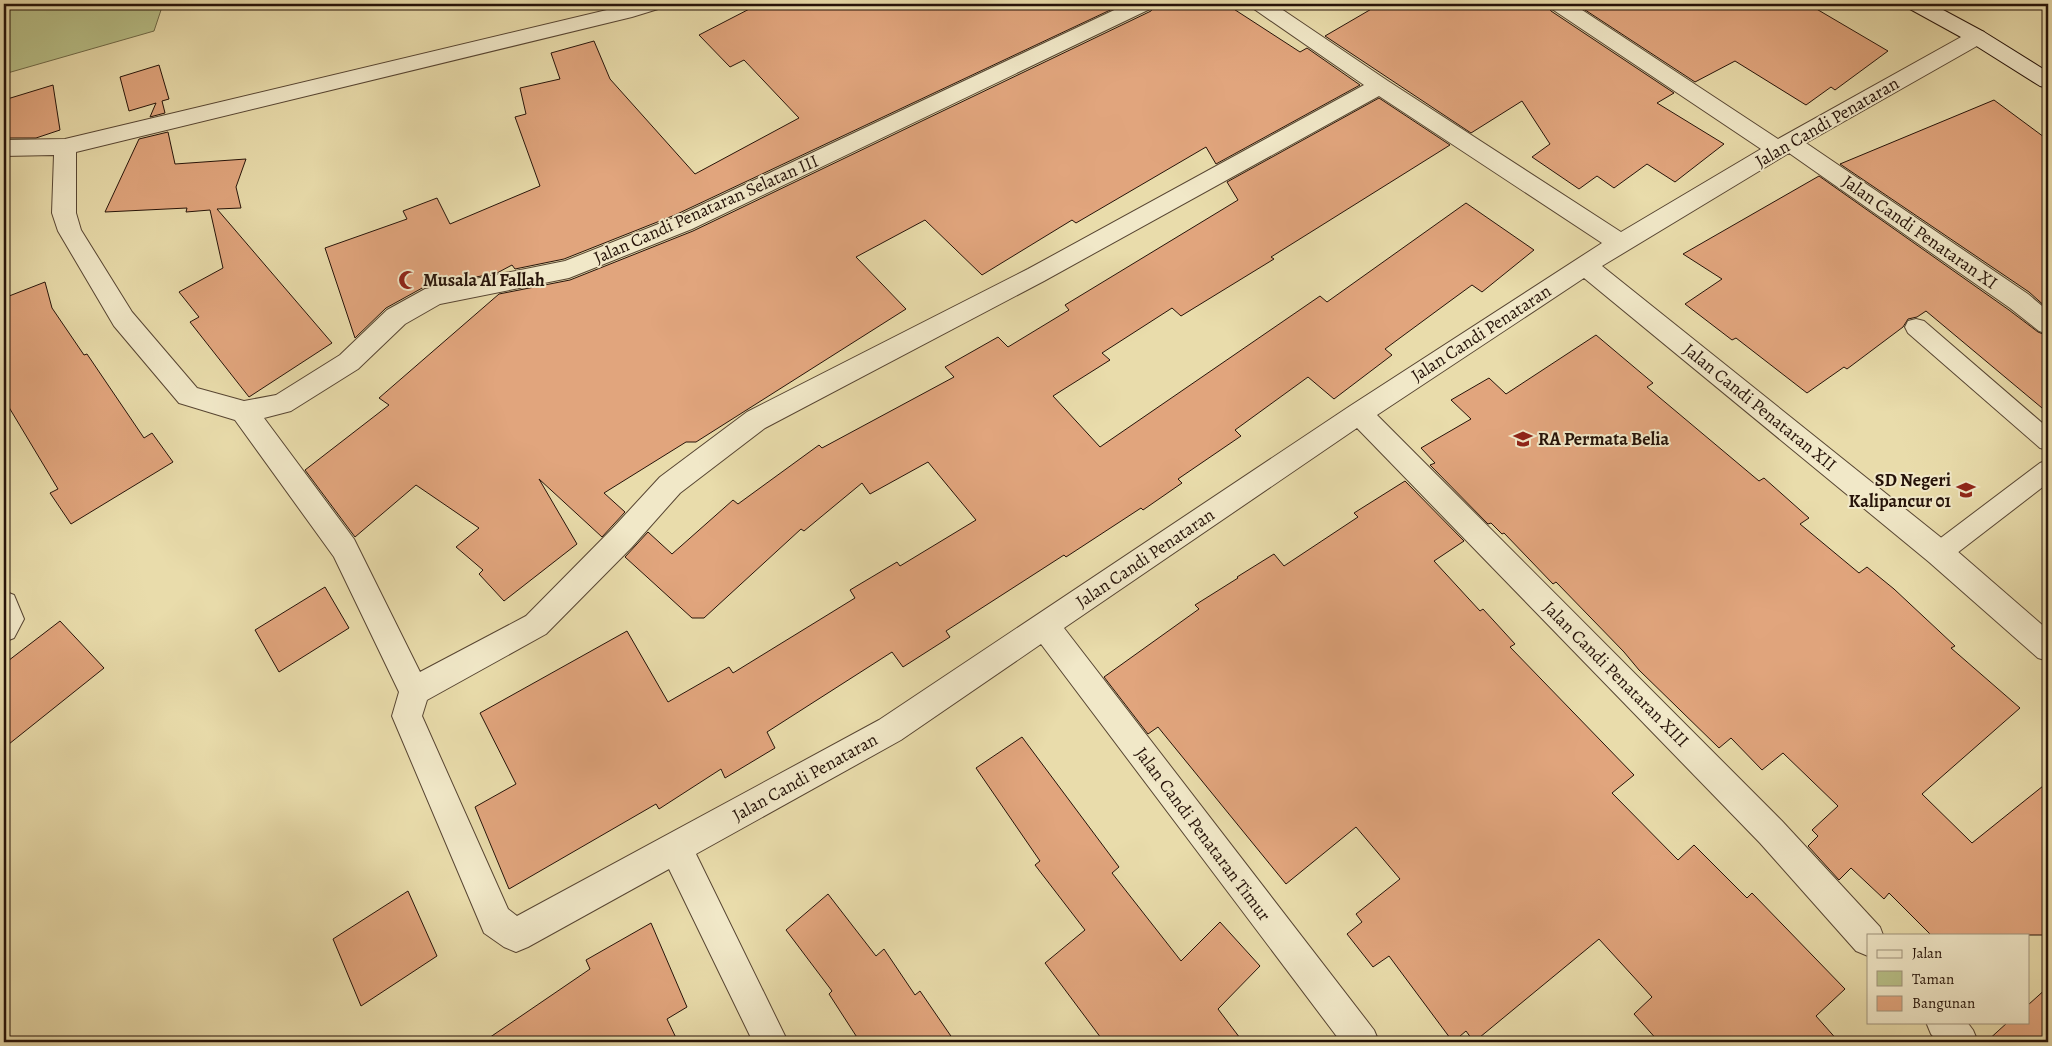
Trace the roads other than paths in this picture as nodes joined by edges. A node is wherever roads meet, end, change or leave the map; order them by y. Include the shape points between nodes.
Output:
1 (651, 4) edge
2 (1143, 4) edge
3 (1261, 4) edge
4 (1559, 4) edge
5 (1917, 4) edge
6 (1977, 37) junction
7 (2048, 81) edge
8 (1380, 86) junction
9 (1783, 145) junction
10 (65, 147) junction
11 (4, 148) edge
12 (1622, 244) junction
13 (1585, 265) junction
14 (2048, 324) edge
15 (1916, 327) dead end
16 (244, 412) junction
17 (1359, 413) junction
18 (2048, 441) edge
19 (2048, 470) edge
20 (1939, 553) junction
21 (4, 604) edge
22 (1044, 626) junction
23 (4, 629) edge
24 (2048, 648) edge
25 (411, 703) junction
26 (676, 849) junction
27 (1867, 938) edge
28 (1945, 1024) edge
29 (771, 1042) edge
30 (1362, 1042) edge
31 (1961, 1042) edge

1 - 10 street
2 - 16 street, Jalan Candi Penataran Selatan III via 684,223 613,253 569,268 434,296 396,317 349,362 282,404
3 - 8 street
4 - 9 street, Jalan Candi Penataran XI
5 - 6 street
6 - 7 street
6 - 9 street, Jalan Candi Penataran
8 - 12 street
8 - 25 street via 1036,275 756,420 670,484 622,538 536,624
9 - 12 street, Jalan Candi Penataran
9 - 14 street, Jalan Candi Penataran XI
10 - 11 street
10 - 16 street via 64,213 70,231 123,319 188,396
12 - 13 street, Jalan Candi Penataran
13 - 17 street, Jalan Candi Penataran
13 - 20 street, Jalan Candi Penataran XII
15 - 18 lane
16 - 25 street via 344,548
17 - 22 street, Jalan Candi Penataran
17 - 27 street, Jalan Candi Penataran XIII via 1771,832
19 - 20 lane
20 - 24 street, Jalan Candi Penataran XII
21 - 23 street via 10,619
22 - 26 street, Jalan Candi Penataran via 890,730
22 - 30 street, Jalan Candi Penataran Timur
25 - 26 street, Jalan Candi Penataran via 496,921 516,935
26 - 29 street
28 - 31 street

